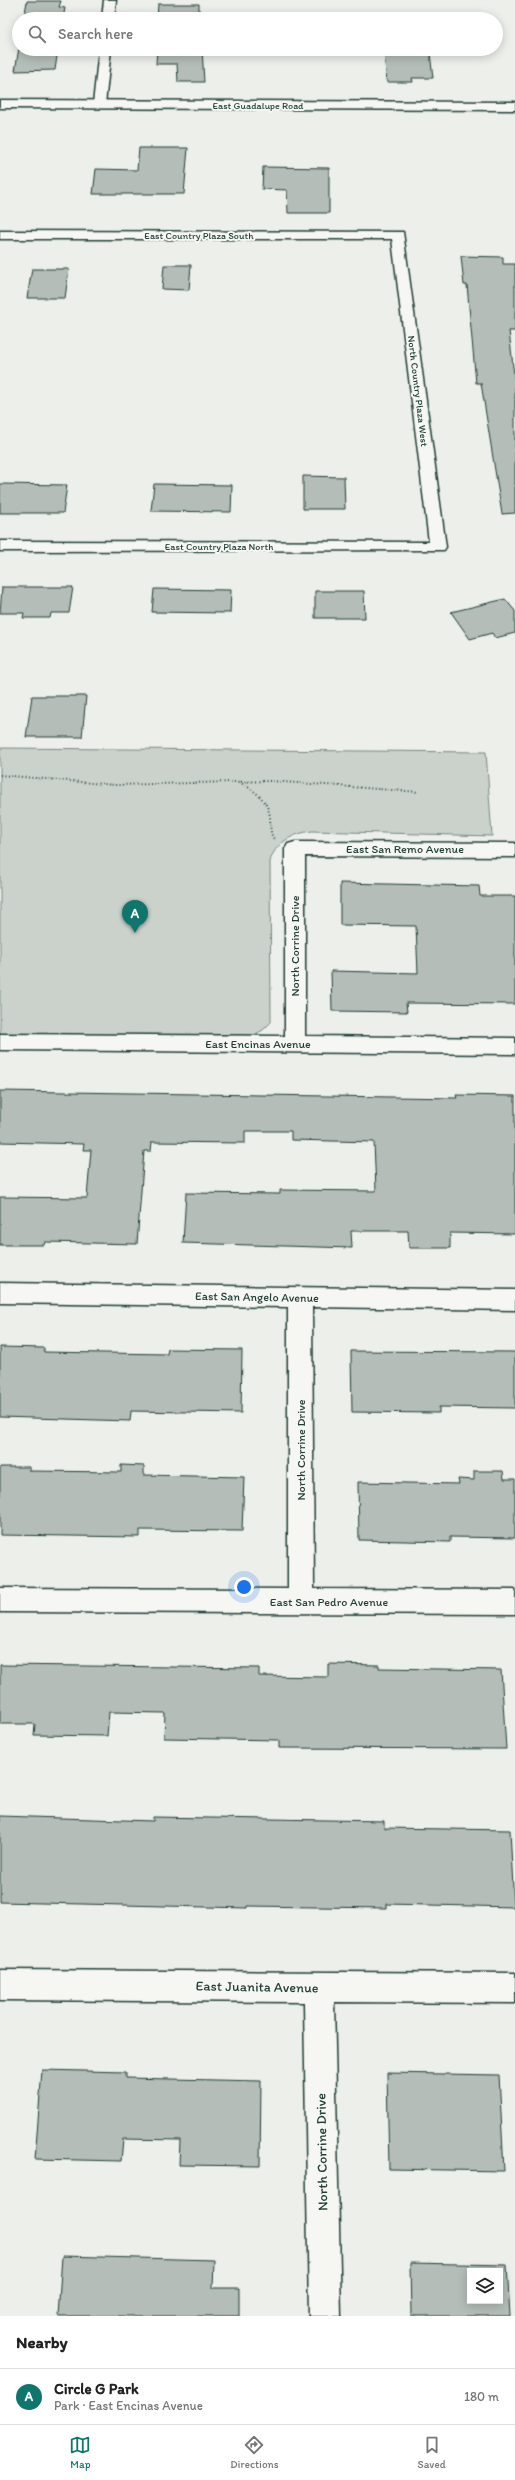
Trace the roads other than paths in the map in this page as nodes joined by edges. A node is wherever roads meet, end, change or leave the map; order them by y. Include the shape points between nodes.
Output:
1 (110, 0) edge
2 (109, 12) edge
3 (104, 56) edge
4 (0, 104) edge
5 (99, 104) junction
6 (515, 106) edge
7 (0, 235) edge
8 (398, 235) joint
9 (0, 546) edge
10 (438, 546) joint
11 (295, 849) joint
12 (515, 850) edge
13 (0, 1042) edge
14 (295, 1044) junction
15 (515, 1046) edge
16 (0, 1293) edge
17 (300, 1298) junction
18 (515, 1300) edge
19 (0, 1600) edge
20 (302, 1602) junction
21 (515, 1602) edge
22 (0, 1985) edge
23 (319, 1988) junction
24 (515, 1988) edge
25 (325, 2316) edge

1 - 2 street
3 - 5 street
4 - 5 street, East Guadalupe Road
5 - 6 street, East Guadalupe Road
7 - 8 street, East Country Plaza South
8 - 10 street, North Country Plaza West
9 - 10 street, East Country Plaza North
11 - 12 street, East San Remo Avenue
11 - 14 street, North Corrine Drive
13 - 14 street, East Encinas Avenue
14 - 15 street, East Encinas Avenue
16 - 17 street, East San Angelo Avenue
17 - 18 street, East San Angelo Avenue
17 - 20 street, North Corrine Drive
19 - 20 street, East San Pedro Avenue
20 - 21 street, East San Pedro Avenue
22 - 23 street, East Juanita Avenue
23 - 24 street, East Juanita Avenue
23 - 25 street, North Corrine Drive

